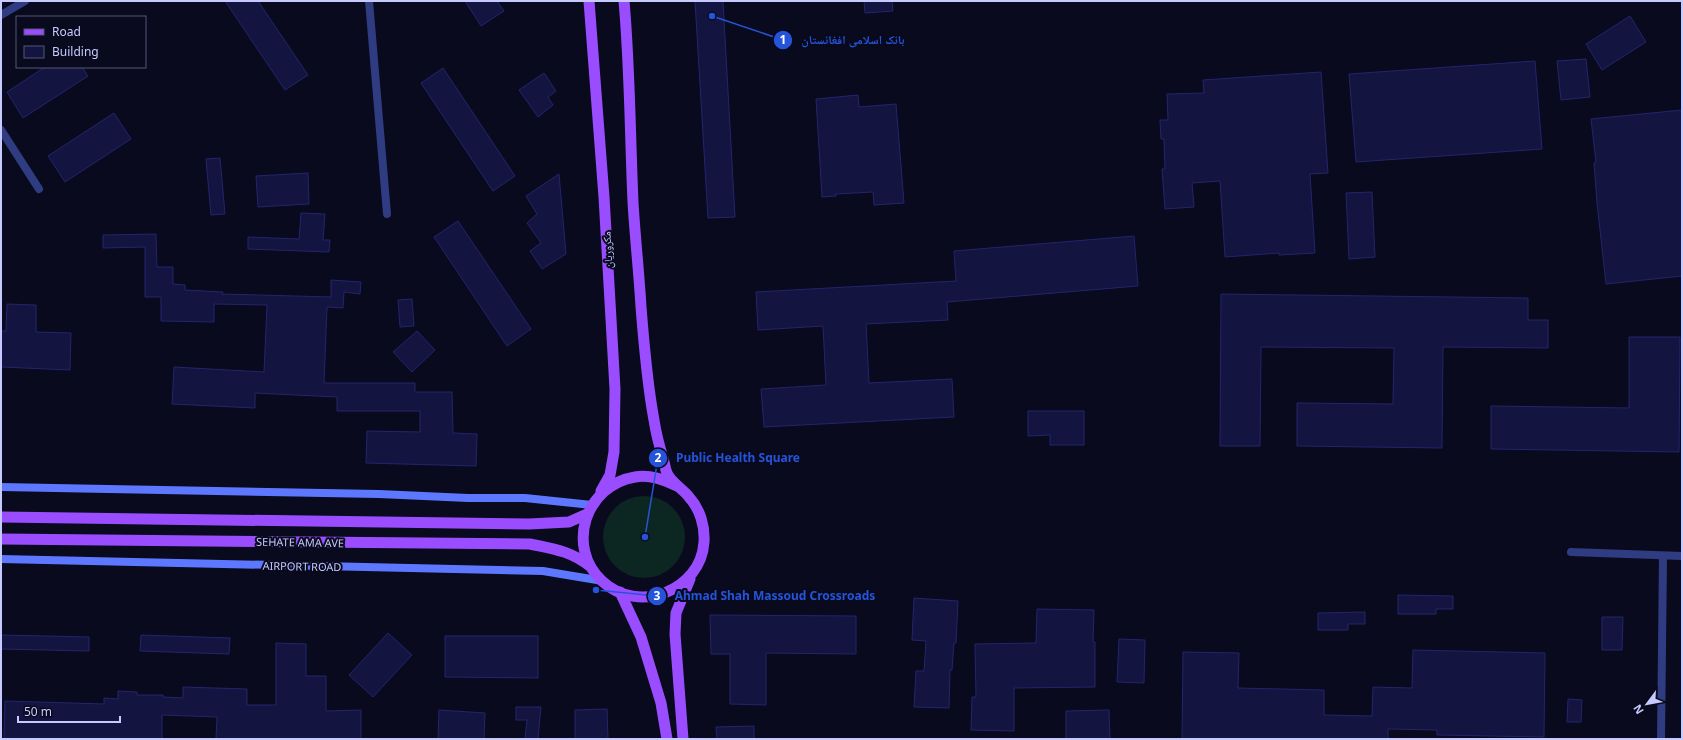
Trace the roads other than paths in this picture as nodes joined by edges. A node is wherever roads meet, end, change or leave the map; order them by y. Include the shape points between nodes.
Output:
1 (25, 1) edge
2 (369, 1) edge
3 (589, 1) edge
4 (624, 1) edge
5 (1, 15) edge
6 (1, 130) edge
7 (39, 189) dead end
8 (387, 214) dead end
9 (677, 486) junction
10 (1, 487) edge
11 (593, 505) junction
12 (1, 517) edge
13 (1, 539) edge
14 (1571, 552) dead end
15 (1663, 556) junction
16 (1682, 556) edge
17 (1, 559) edge
18 (592, 569) junction
19 (693, 573) junction
20 (603, 581) junction
21 (620, 592) junction
22 (666, 739) edge
23 (683, 739) edge
24 (1661, 739) edge

1 - 5 street
2 - 8 street
3 - 11 main road, مکروریان via 615,389 614,452 610,475
4 - 9 main road via 633,204 648,384 656,435 668,475
6 - 7 street
9 - 11 main road via 657,478 636,476 615,483
9 - 19 main road via 695,506 703,526 704,542
10 - 11 main road via 525,498
11 - 12 main road via 569,522 529,524
11 - 18 main road via 583,532 585,551
13 - 18 main road, SEHATE AMA AVE via 530,544 562,550 580,558
14 - 15 street
15 - 16 street
15 - 24 street
17 - 20 main road, AIRPORT ROAD via 543,571
18 - 20 main road
19 - 21 main road via 678,587 660,596 640,597
19 - 23 main road via 676,613 675,634
20 - 21 main road
21 - 22 main road via 641,637 661,703

